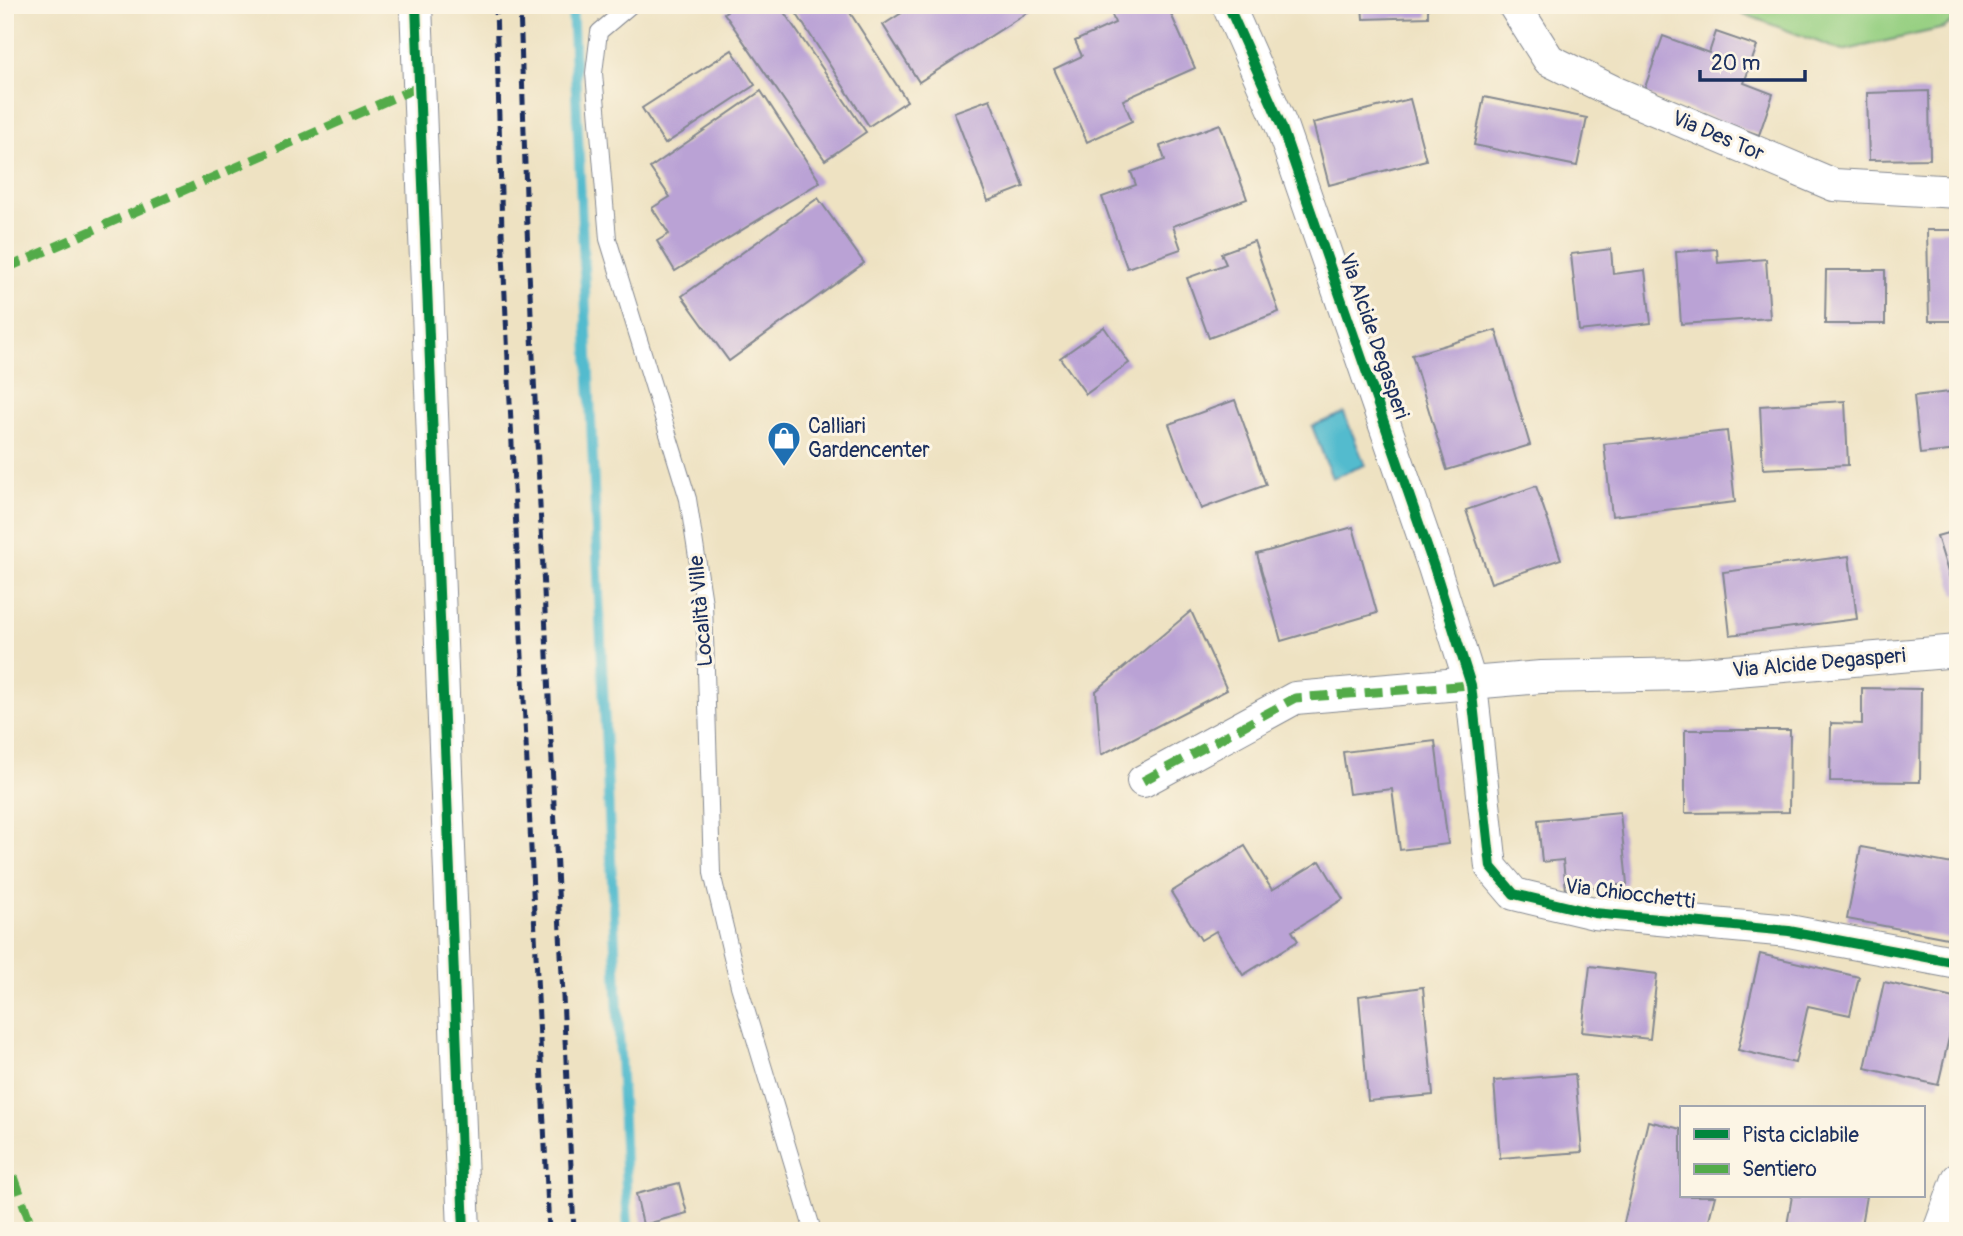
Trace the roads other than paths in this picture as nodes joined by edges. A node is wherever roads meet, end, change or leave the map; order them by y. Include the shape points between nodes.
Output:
1 (416, 5) edge
2 (631, 5) edge
3 (1228, 5) edge
4 (1514, 5) edge
5 (1958, 192) edge
6 (1958, 651) edge
7 (1471, 685) junction
8 (1143, 781) dead end
9 (1958, 963) edge
10 (1958, 1179) edge
11 (464, 1231) edge
12 (813, 1231) edge
13 (1939, 1231) edge

1 - 11 street
2 - 12 lane, Località Ville via 599,32 594,73 608,239 688,499 704,603 712,873 739,986
3 - 7 street, Via Alcide Degasperi via 1280,125
4 - 5 street, Via Des Tor via 1549,60 1834,185
6 - 7 street, Via Alcide Degasperi via 1690,674 1541,677
7 - 8 street, Via Alcide Degasperi via 1295,698
7 - 9 street, Via Chiocchetti via 1491,867 1514,894 1594,913 1789,931
10 - 13 street

